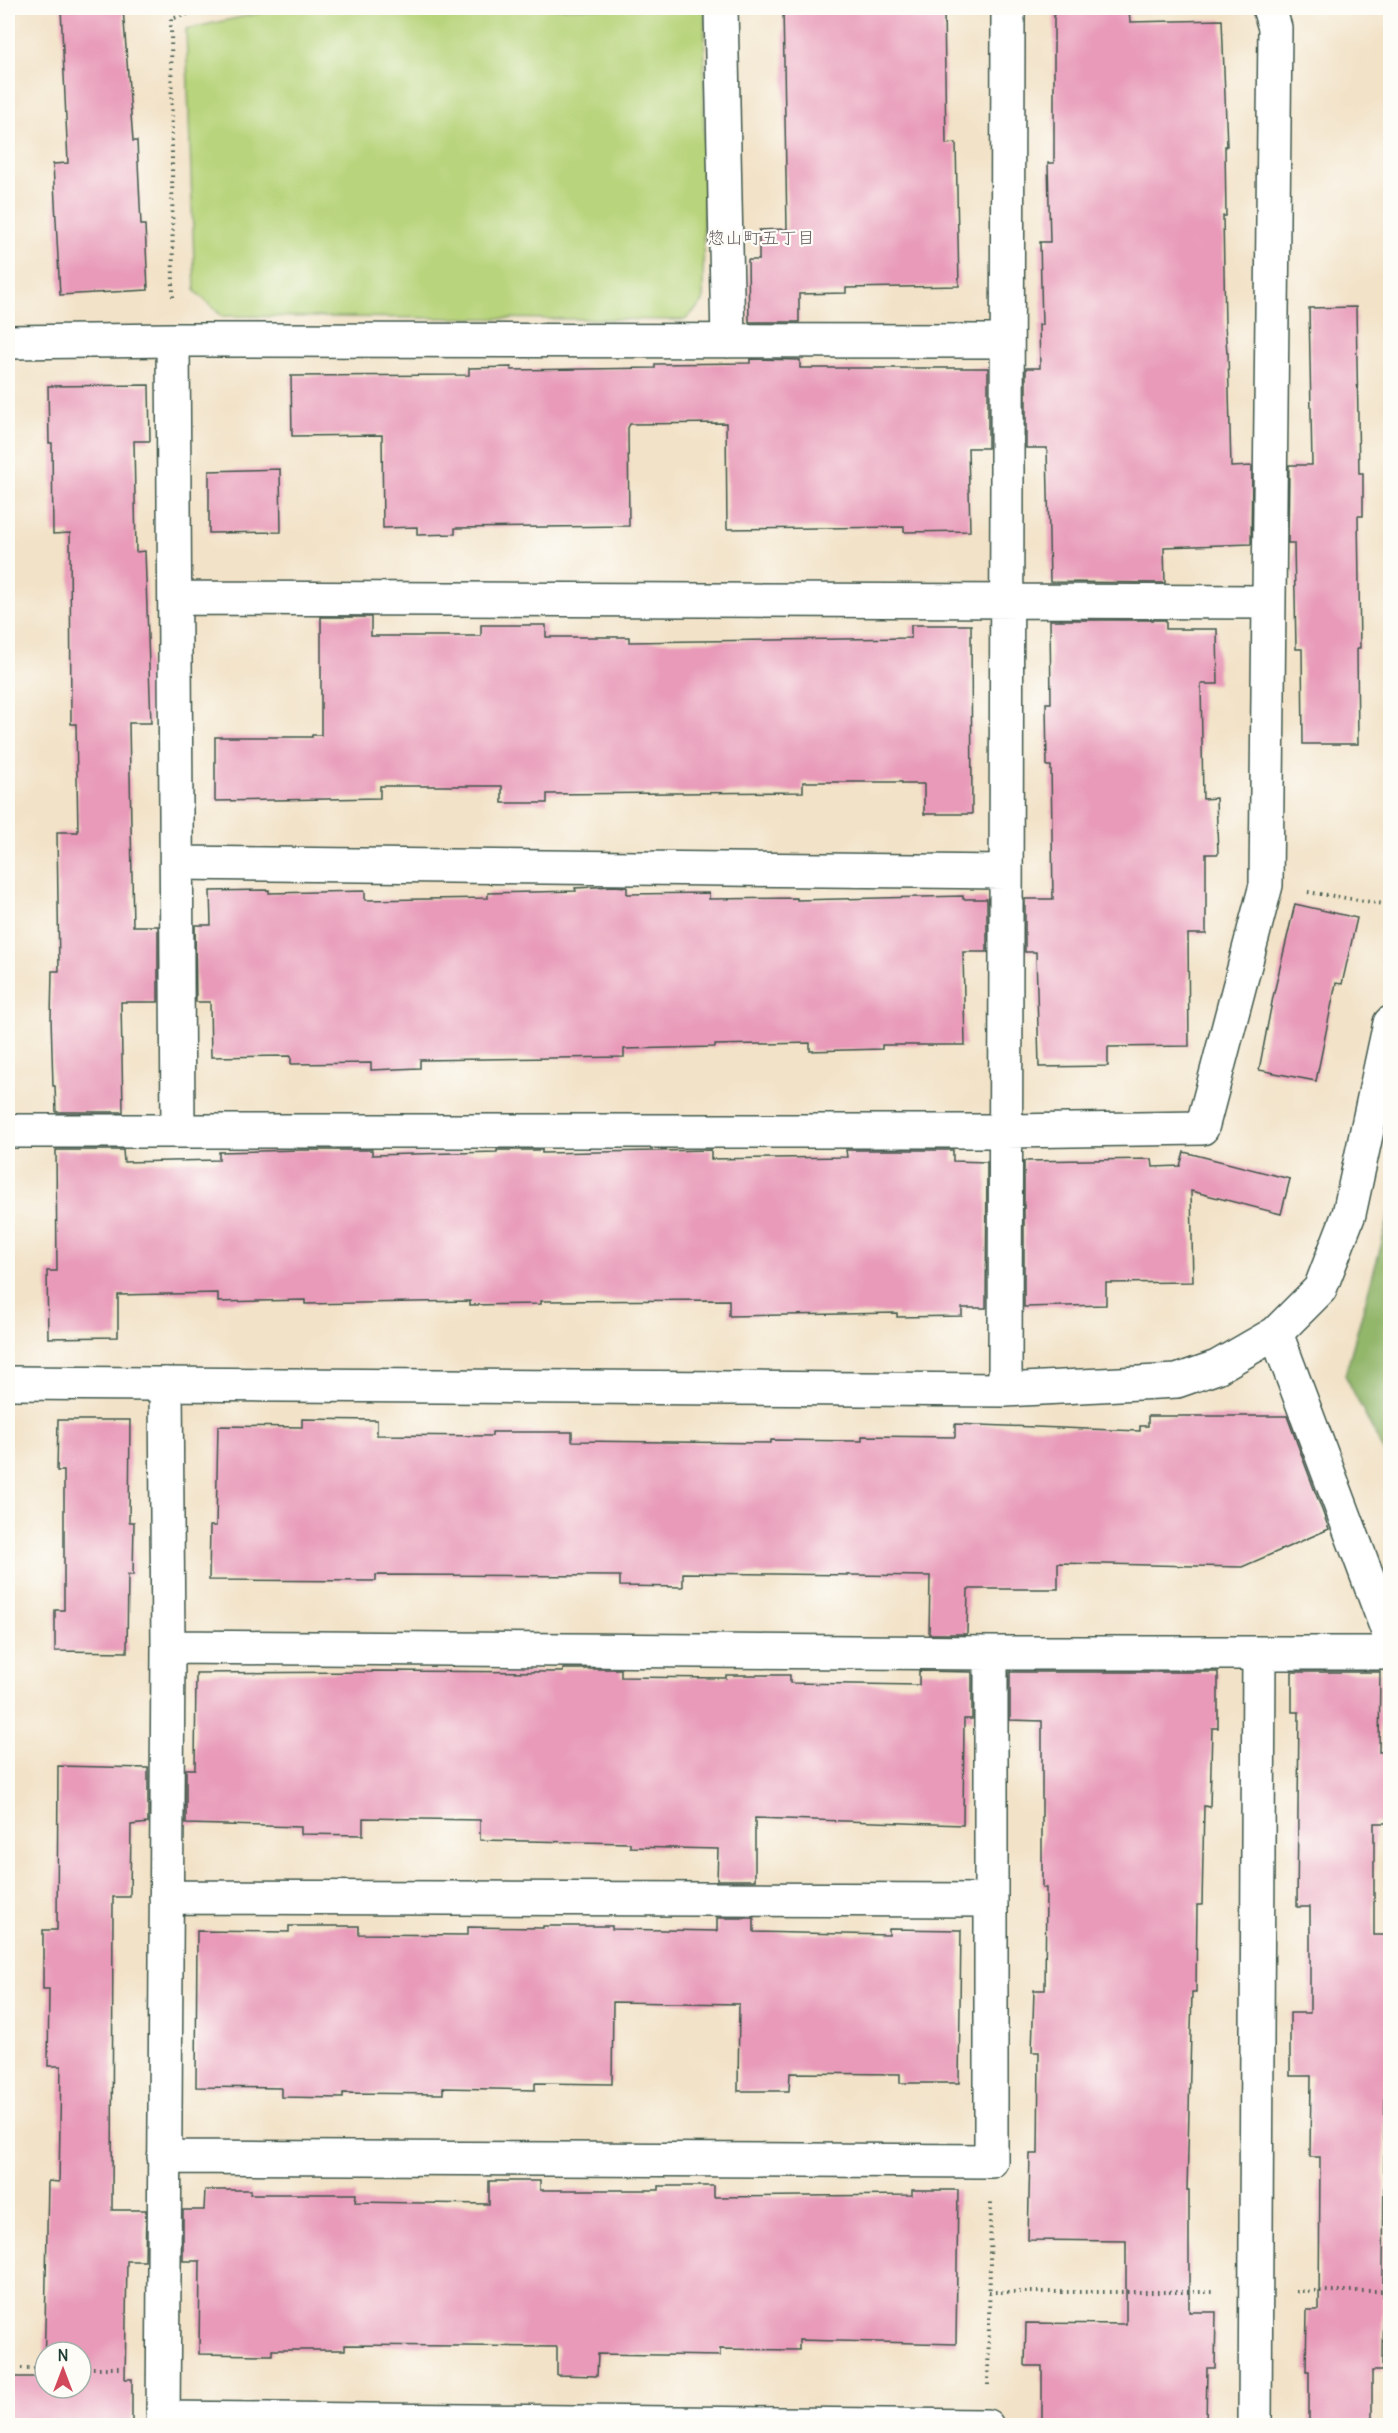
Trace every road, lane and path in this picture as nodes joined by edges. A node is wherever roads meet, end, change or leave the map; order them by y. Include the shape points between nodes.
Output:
1 (208, 8) edge
2 (721, 8) edge
3 (1008, 8) edge
4 (1269, 8) edge
5 (173, 340) junction
6 (728, 341) junction
7 (1006, 341) junction
8 (8, 342) edge
9 (175, 598) junction
10 (1005, 602) junction
11 (1268, 602) junction
12 (177, 863) junction
13 (1005, 872) junction
14 (1266, 885) junction
15 (1390, 905) edge
16 (1390, 1023) edge
17 (178, 1129) junction
18 (8, 1131) edge
19 (1005, 1131) junction
20 (1275, 1334) junction
21 (8, 1383) edge
22 (166, 1384) junction
23 (1005, 1390) junction
24 (1390, 1637) edge
25 (168, 1647) junction
26 (991, 1653) junction
27 (1259, 1653) junction
28 (1390, 1653) edge
29 (166, 1897) junction
30 (991, 1900) junction
31 (164, 2157) junction
32 (991, 2161) junction
33 (1390, 2291) edge
34 (989, 2292) junction
35 (1256, 2292) junction
36 (21, 2368) dead end
37 (33, 2368) edge
38 (163, 2422) edge
39 (987, 2425) edge
40 (1255, 2426) edge

1 - 5 path via 171,19
2 - 6 street
3 - 7 street
4 - 11 street via 1275,28
5 - 6 street
5 - 8 street
5 - 9 street
6 - 7 street
7 - 10 street
9 - 10 street
9 - 12 street
10 - 11 street
10 - 13 street
11 - 14 street
12 - 13 street
12 - 17 street
13 - 19 street
14 - 15 path
14 - 19 street via 1202,1128
16 - 20 street via 1349,1214 1320,1289
17 - 18 street
17 - 19 street
19 - 23 street
20 - 23 street via 1217,1367 1177,1381
20 - 24 street
21 - 22 street
22 - 23 street
22 - 25 street
25 - 26 street
25 - 29 street
26 - 27 street
26 - 30 street
27 - 28 street
27 - 35 street
29 - 30 street
29 - 31 street
30 - 32 street
31 - 32 street
31 - 38 street
32 - 34 path
33 - 35 path
34 - 35 path
34 - 39 path
35 - 40 street
36 - 37 path
38 - 39 street

